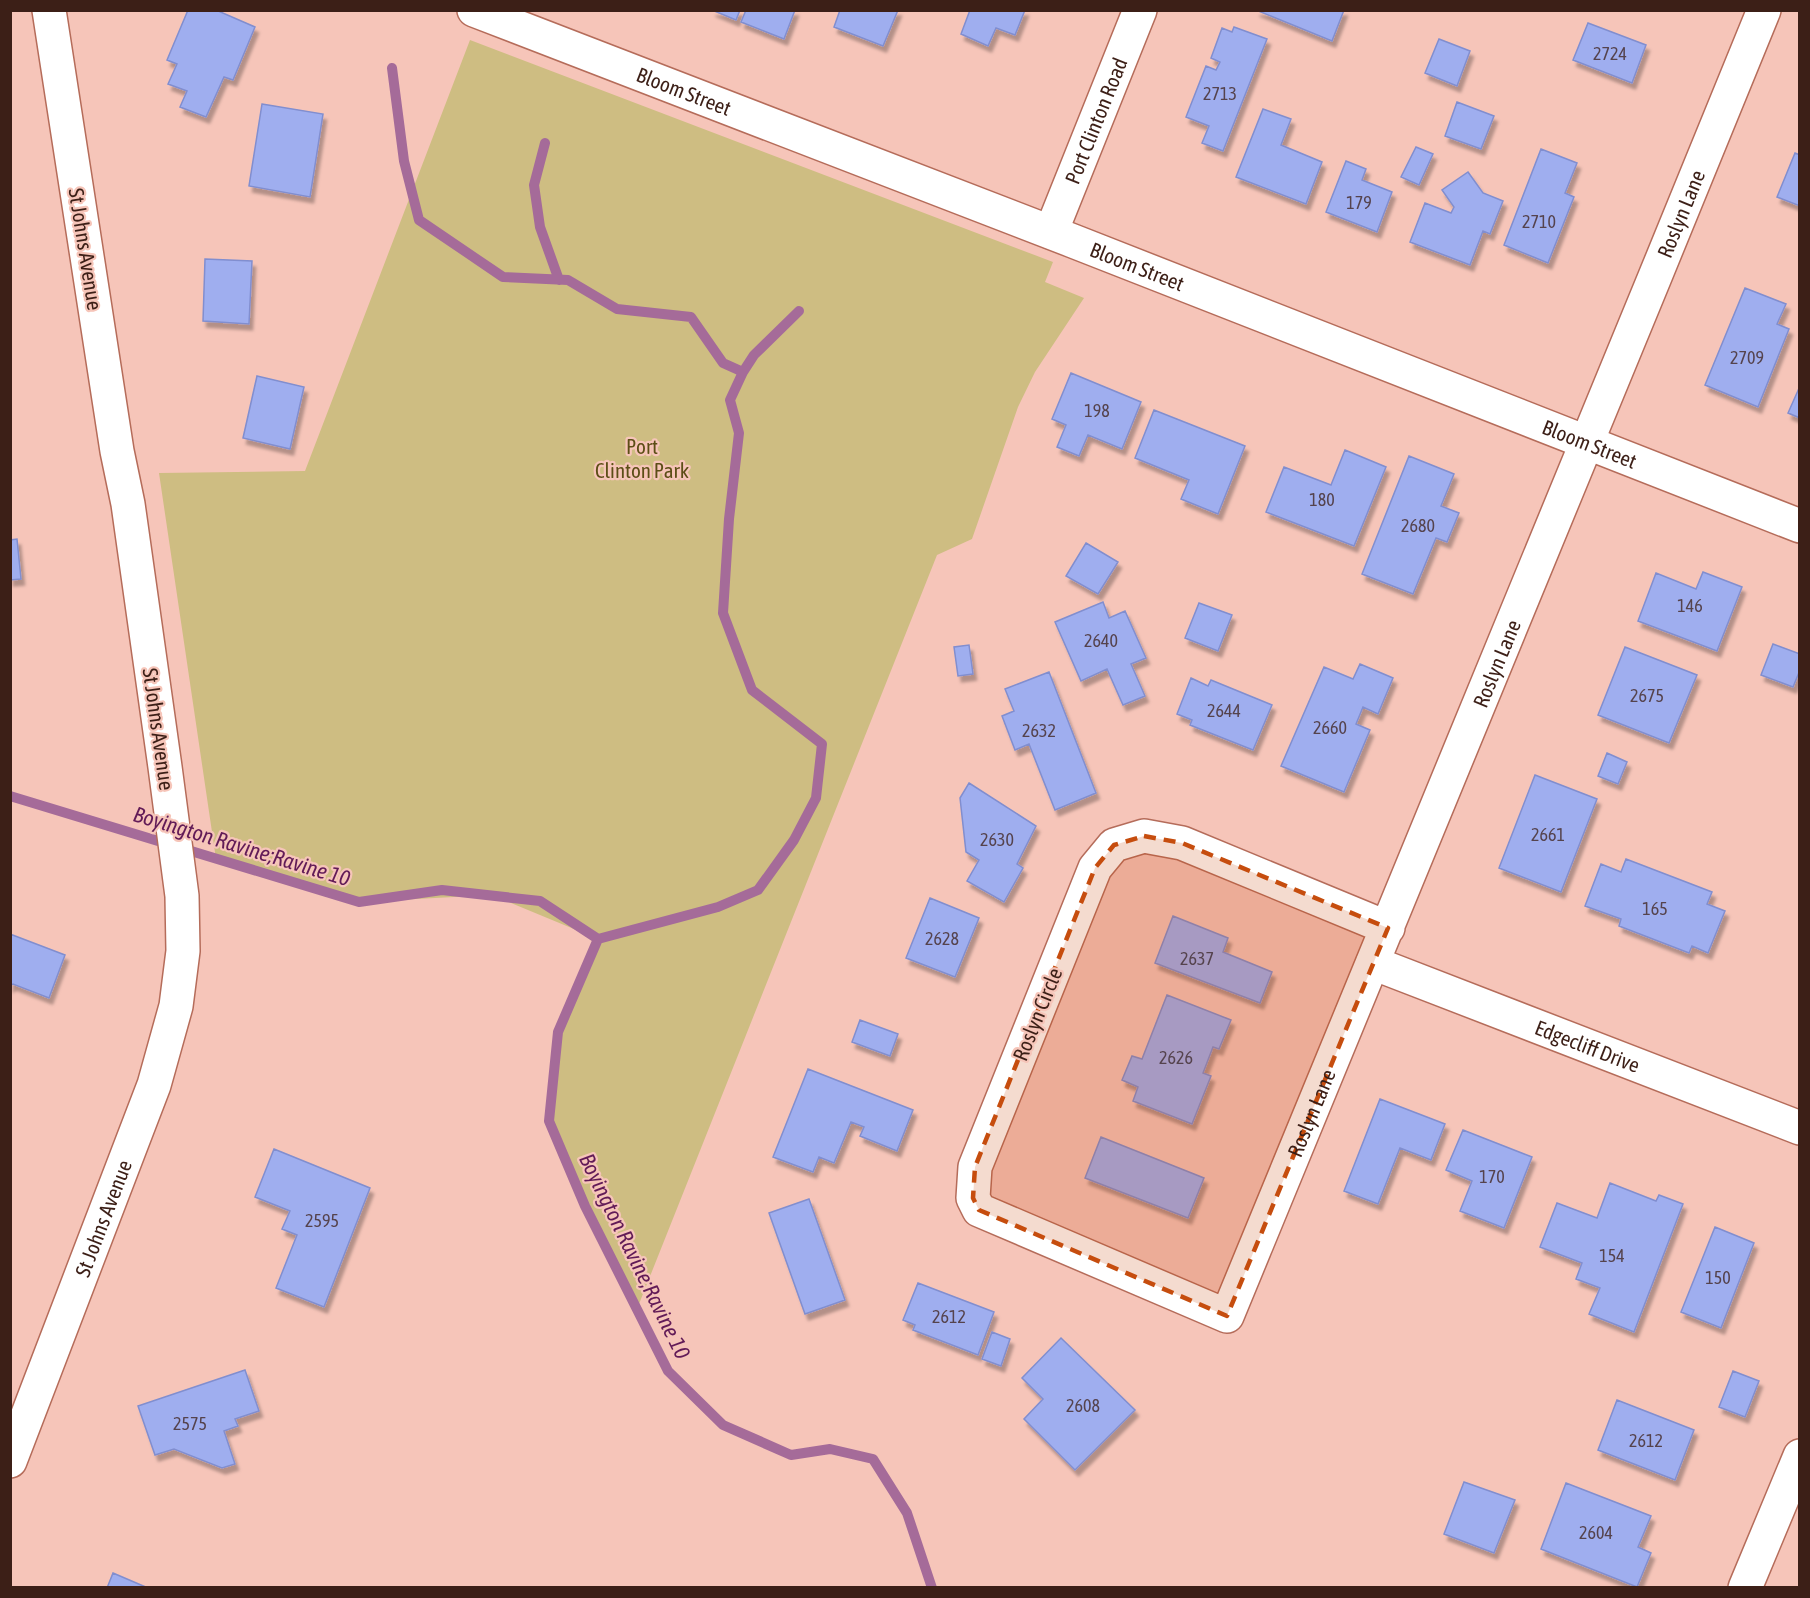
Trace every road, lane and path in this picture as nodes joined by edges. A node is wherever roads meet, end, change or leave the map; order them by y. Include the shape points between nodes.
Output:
1 (49, 10) edge
2 (474, 10) edge
3 (1140, 10) edge
4 (1764, 10) edge
5 (510, 17) edge
6 (1051, 232) junction
7 (1588, 442) junction
8 (1800, 526) edge
9 (1388, 928) junction
10 (1373, 963) junction
11 (1800, 1128) edge
12 (1227, 1316) joint
13 (1800, 1456) edge
14 (10, 1461) edge
15 (1745, 1587) edge

1 - 14 street, St Johns Avenue via 128,504 182,896 183,951 176,1006 154,1085
2 - 5 street, Bloom Street
3 - 6 street, Port Clinton Road
4 - 7 street, Roslyn Lane
5 - 6 street, Bloom Street
6 - 7 street, Bloom Street
7 - 8 street, Bloom Street
7 - 9 street, Roslyn Lane
9 - 10 street, Roslyn Lane
9 - 12 street, Roslyn Circle via 1182,843 1144,836 1114,845 1095,868 975,1167 973,1198 979,1210
10 - 11 street, Edgecliff Drive
10 - 12 street, Roslyn Lane
13 - 15 street

